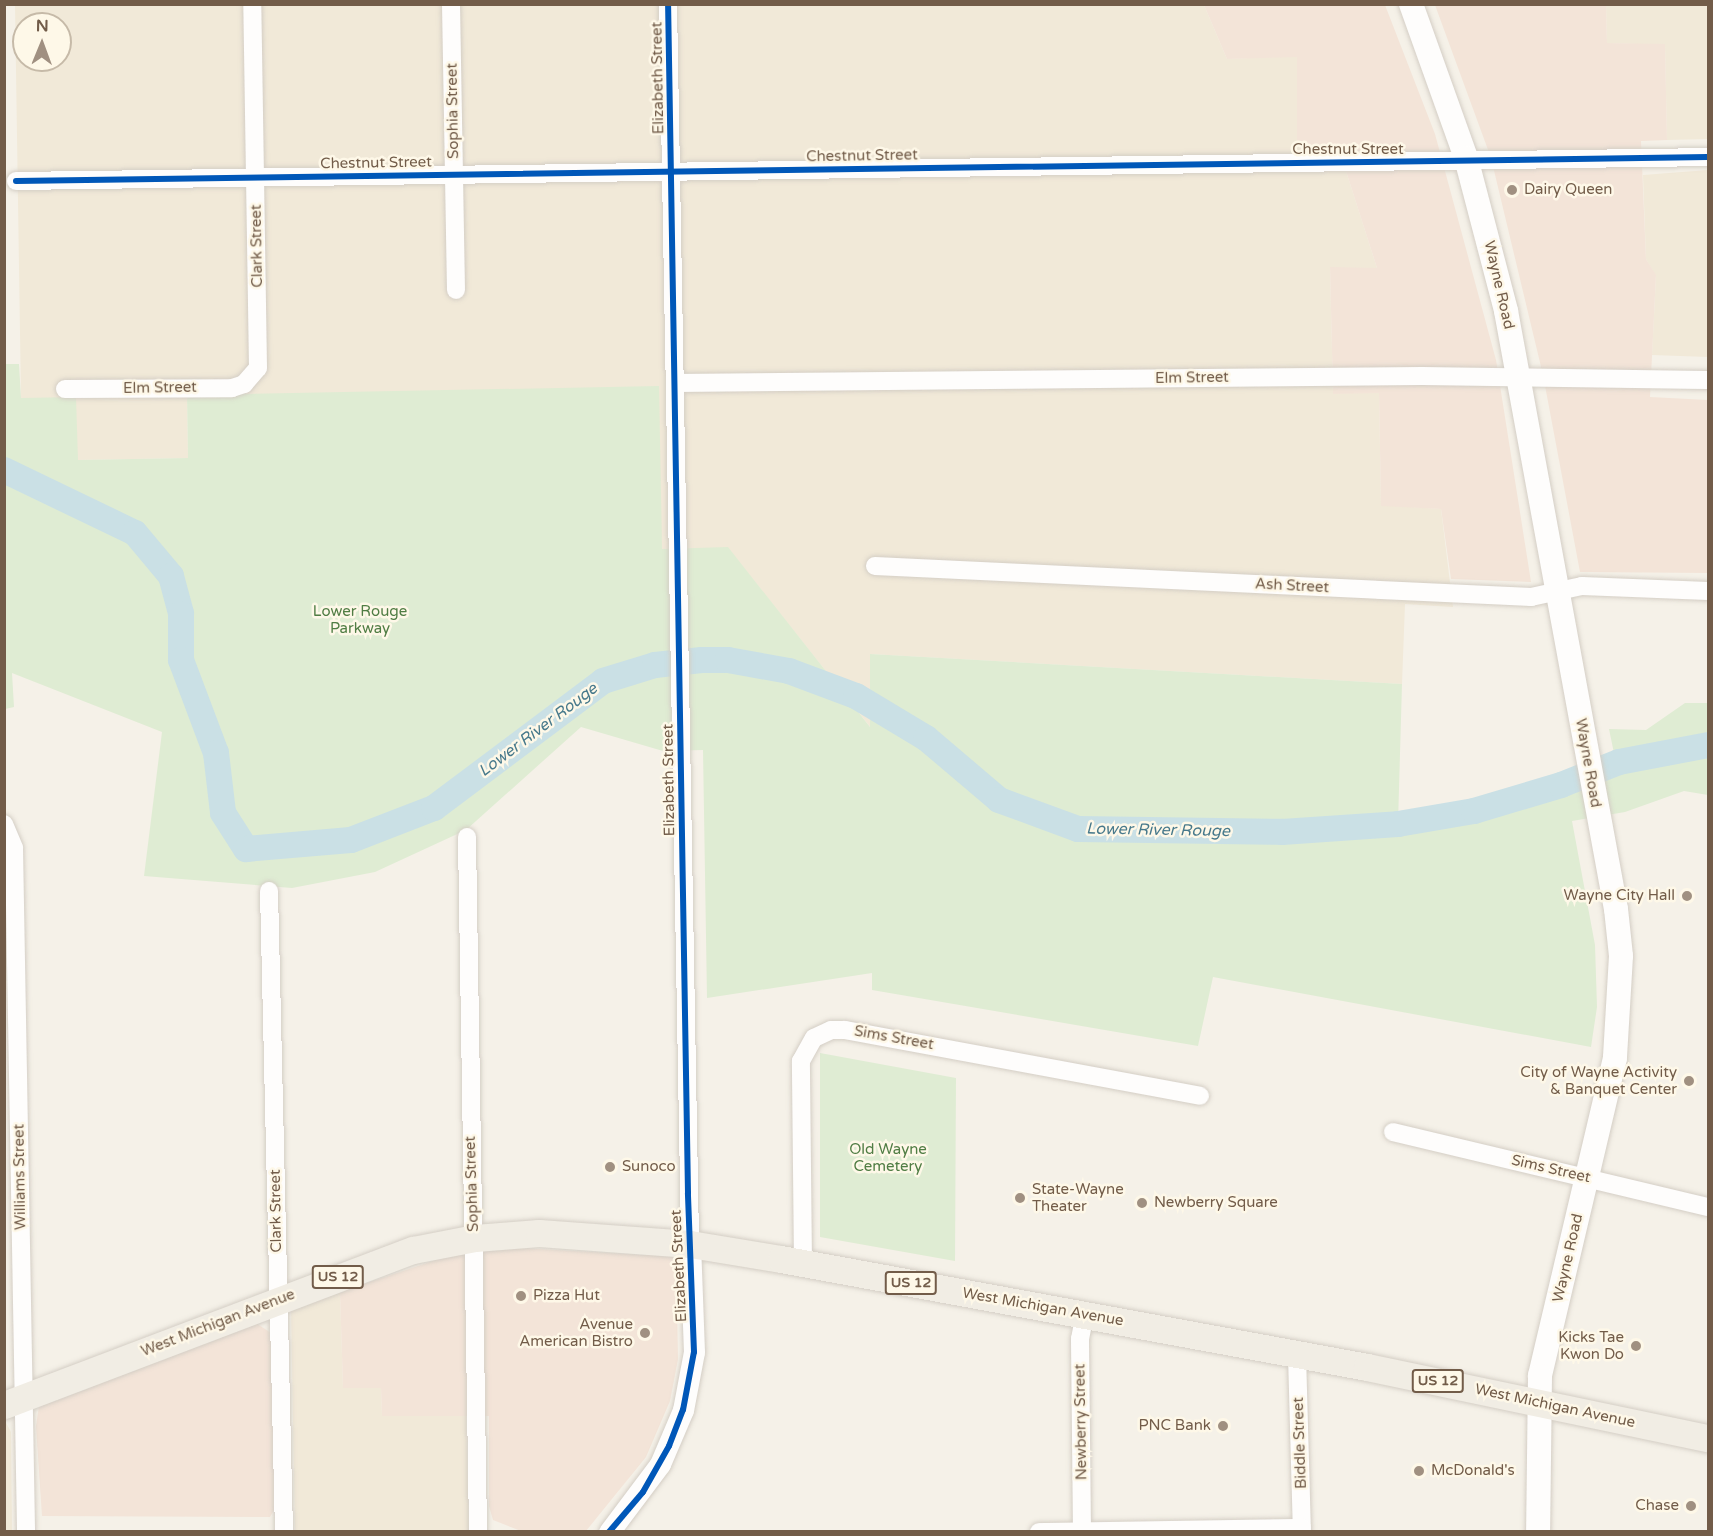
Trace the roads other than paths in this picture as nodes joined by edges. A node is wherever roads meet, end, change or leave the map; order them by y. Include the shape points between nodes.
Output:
1 (252, 4) edge
2 (451, 4) edge
3 (668, 4) edge
4 (1411, 4) edge
5 (1708, 157) edge
6 (1466, 158) junction
7 (672, 170) junction
8 (454, 174) junction
9 (255, 177) junction
10 (15, 181) dead end
11 (456, 290) dead end
12 (1518, 376) junction
13 (252, 377) joint
14 (1708, 380) edge
15 (675, 383) junction
16 (65, 389) dead end
17 (875, 566) dead end
18 (1708, 591) edge
19 (1558, 592) junction
20 (4, 824) edge
21 (467, 837) dead end
22 (268, 891) dead end
23 (1200, 1096) dead end
24 (1393, 1132) dead end
25 (1587, 1178) junction
26 (1708, 1207) edge
27 (475, 1238) junction
28 (690, 1244) junction
29 (803, 1264) junction
30 (279, 1299) junction
31 (1085, 1314) junction
32 (1297, 1354) junction
33 (1537, 1401) junction
34 (13, 1402) edge
35 (1708, 1438) edge
36 (1302, 1530) edge
37 (1082, 1531) edge
38 (26, 1532) edge
39 (284, 1532) edge
40 (478, 1532) edge
41 (609, 1532) edge
42 (1039, 1532) edge
43 (1538, 1532) edge

1 - 9 street, Clark Street
2 - 8 street, Sophia Street
3 - 7 street, Elizabeth Street
4 - 6 main road, Wayne Road
5 - 6 street, Chestnut Street
6 - 7 street, Chestnut Street via 1438,162
6 - 12 main road, Wayne Road via 1493,255
7 - 8 street, Chestnut Street
7 - 15 street, Elizabeth Street
8 - 9 street, Chestnut Street
8 - 11 street, Sophia Street
9 - 10 street, Chestnut Street
9 - 13 street, Clark Street via 260,358
12 - 14 street, Elm Street
12 - 15 street, Elm Street
12 - 19 main road, Wayne Road
13 - 16 street, Elm Street via 232,387
15 - 28 street, Elizabeth Street
17 - 19 street, Ash Street via 1520,596
18 - 19 street, Ash Street via 1582,586
19 - 25 main road, Wayne Road via 1616,909 1622,990 1615,1058
20 - 34 street, Williams Street via 14,848
21 - 27 street, Sophia Street
22 - 30 street, Clark Street
23 - 29 street, Sims Street via 831,1030 814,1038 801,1061
24 - 25 street, Sims Street
25 - 26 street, Sims Street
25 - 33 main road, Wayne Road
27 - 28 main road, West Michigan Avenue / US 12 via 539,1233
27 - 30 main road, West Michigan Avenue / US 12 via 413,1250
27 - 40 street, Sophia Street
28 - 29 main road, West Michigan Avenue / US 12
28 - 41 street, Elizabeth Street via 694,1352 683,1410 660,1464
29 - 31 main road, West Michigan Avenue / US 12
30 - 34 main road, West Michigan Avenue / US 12
30 - 39 street, Clark Street
31 - 32 main road, West Michigan Avenue / US 12
31 - 37 street, Newberry Street via 1080,1339
32 - 33 main road, West Michigan Avenue / US 12
32 - 36 street, Biddle Street
33 - 35 main road, West Michigan Avenue / US 12
33 - 43 main road, Wayne Road
34 - 38 street, Williams Street
36 - 37 street
37 - 42 street

